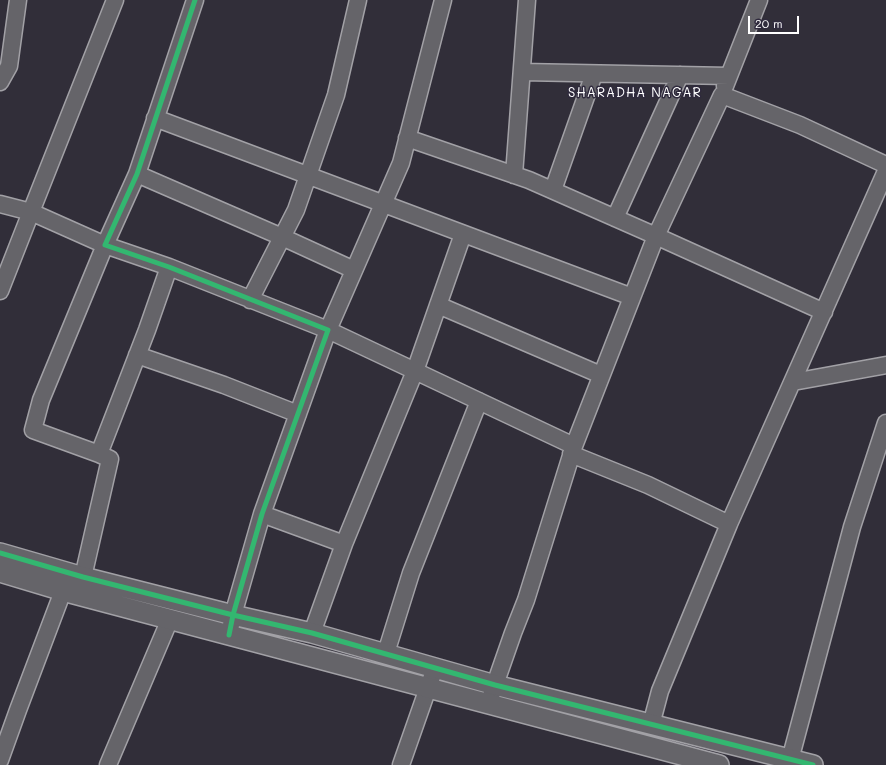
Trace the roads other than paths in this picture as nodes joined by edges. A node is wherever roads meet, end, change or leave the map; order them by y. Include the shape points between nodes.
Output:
1 (18, 0) edge
2 (115, 0) edge
3 (195, 0) edge
4 (358, 0) edge
5 (443, 0) edge
6 (527, 0) edge
7 (760, 0) edge
8 (522, 72) junction
9 (594, 74) junction
10 (680, 75) junction
11 (729, 76) junction
12 (0, 81) edge
13 (722, 95) junction
14 (155, 118) junction
15 (407, 138) junction
16 (886, 164) edge
17 (886, 170) edge
18 (137, 174) junction
19 (308, 175) junction
20 (514, 175) junction
21 (552, 190) junction
22 (0, 204) edge
23 (383, 204) junction
24 (31, 212) junction
25 (615, 218) junction
26 (463, 234) junction
27 (656, 236) junction
28 (282, 237) junction
29 (104, 245) junction
30 (168, 267) junction
31 (354, 270) junction
32 (0, 291) edge
33 (632, 297) junction
34 (250, 300) junction
35 (438, 305) junction
36 (824, 312) junction
37 (328, 330) junction
38 (137, 356) junction
39 (886, 365) edge
40 (415, 371) junction
41 (601, 375) junction
42 (793, 382) junction
43 (479, 401) junction
44 (298, 414) junction
45 (886, 423) edge
46 (572, 450) junction
47 (99, 454) junction
48 (262, 514) junction
49 (730, 524) junction
50 (344, 544) junction
51 (0, 553) edge
52 (0, 572) edge
53 (83, 577) junction
54 (63, 591) junction
55 (233, 615) junction
56 (170, 619) junction
57 (312, 633) junction
58 (229, 635) junction
59 (386, 653) junction
60 (435, 668) junction
61 (495, 685) junction
62 (427, 688) junction
63 (488, 705) junction
64 (651, 725) junction
65 (715, 741) junction
66 (0, 760) edge
67 (790, 760) junction
68 (712, 764) edge
69 (108, 765) edge
70 (401, 765) edge
71 (813, 765) edge

1 - 12 street via 10,66
2 - 24 street
3 - 14 street
4 - 19 street via 336,95
5 - 15 street
6 - 8 street
7 - 11 street
8 - 9 street
8 - 20 street
9 - 10 street
9 - 21 street
10 - 11 street
10 - 25 street
11 - 13 street
13 - 16 street via 800,125
13 - 27 street
14 - 18 street
14 - 19 street
15 - 20 street
15 - 23 street via 401,163
17 - 36 street
18 - 28 street
18 - 29 street
19 - 23 street
19 - 28 street via 296,210
20 - 21 street
21 - 25 street
22 - 24 street
23 - 26 street
23 - 31 street
24 - 29 street
24 - 32 street
25 - 27 street
26 - 33 street
26 - 35 street
27 - 33 street
27 - 36 street
28 - 31 street
28 - 34 street
29 - 30 street
29 - 47 street via 42,400 33,430
30 - 34 street
30 - 38 street
31 - 37 street
33 - 41 street
34 - 37 street
35 - 40 street
35 - 41 street
36 - 42 street
37 - 40 street
37 - 44 street
38 - 44 street via 224,385
38 - 47 street
39 - 42 street
40 - 43 street
40 - 50 street
41 - 46 street
42 - 49 street
43 - 46 street
43 - 59 street via 411,573
44 - 48 street
45 - 67 street via 852,527
46 - 49 street
46 - 61 street via 526,600
47 - 53 street via 110,459
48 - 50 street
48 - 55 street
49 - 64 street via 663,684
50 - 57 street
51 - 53 street
52 - 54 street
53 - 55 street
54 - 56 street
54 - 66 street
55 - 57 street
55 - 58 street
56 - 58 street
56 - 69 street
57 - 59 street
58 - 62 street
59 - 60 street
60 - 61 street
60 - 62 street
61 - 63 street
61 - 64 street
62 - 63 street
62 - 70 street
63 - 68 street
64 - 65 street
65 - 67 street
65 - 68 street
67 - 71 street

